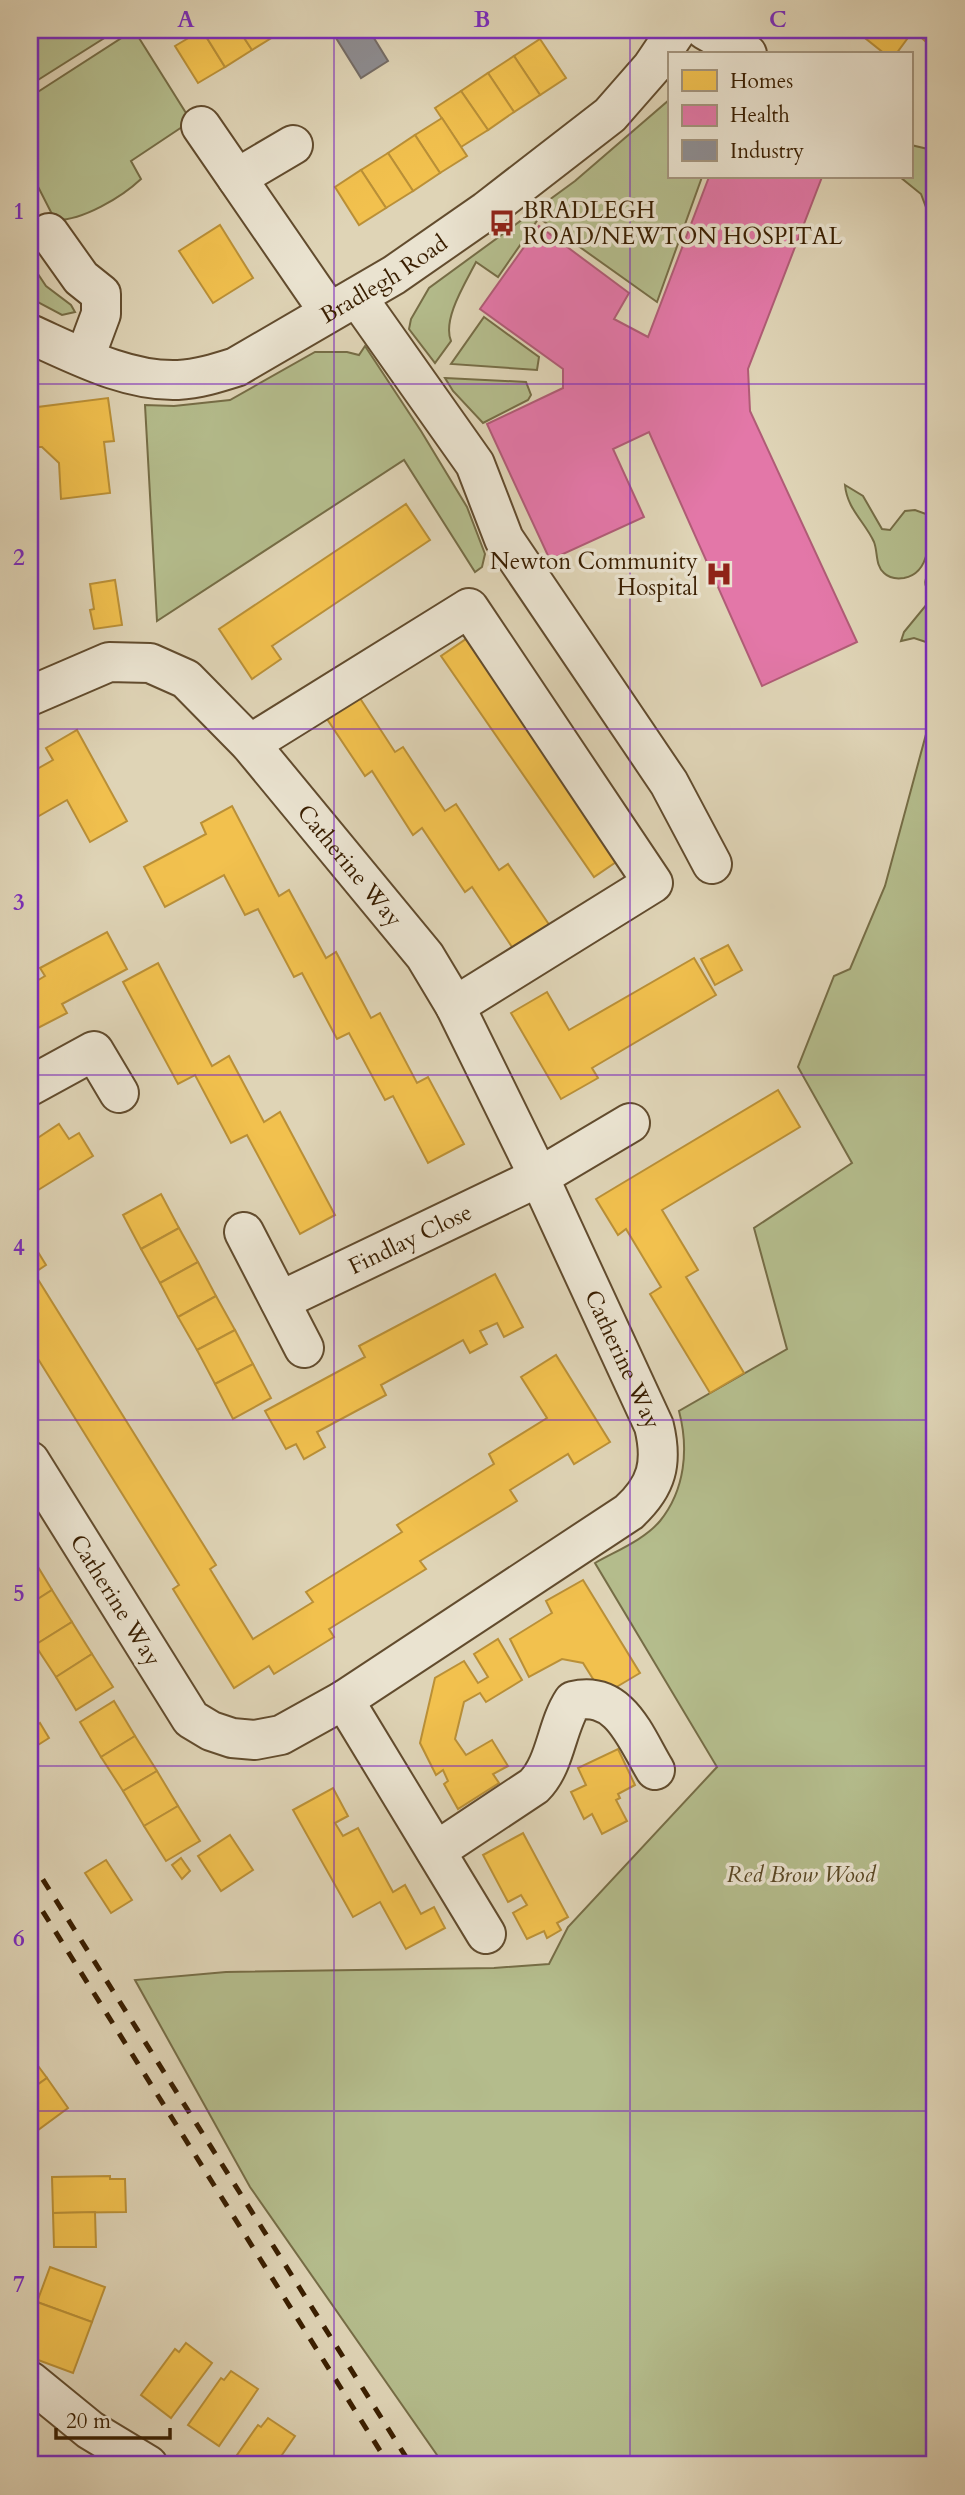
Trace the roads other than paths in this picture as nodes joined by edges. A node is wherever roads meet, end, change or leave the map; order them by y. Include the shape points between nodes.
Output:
1 (677, 30) edge
2 (705, 30) edge
3 (744, 52) edge
4 (201, 125) dead end
5 (293, 145) dead end
6 (237, 178) junction
7 (49, 233) dead end
8 (343, 305) junction
9 (30, 334) edge
10 (85, 357) junction
11 (30, 696) edge
12 (250, 744) junction
13 (712, 864) dead end
14 (456, 1006) junction
15 (30, 1086) edge
16 (119, 1093) dead end
17 (630, 1123) dead end
18 (539, 1177) junction
19 (244, 1231) dead end
20 (280, 1301) junction
21 (304, 1348) dead end
22 (30, 1461) edge
23 (344, 1700) junction
24 (656, 1770) dead end
25 (436, 1851) junction
26 (486, 1934) dead end
27 (30, 2381) edge
28 (148, 2465) edge

1 - 8 street, Bradlegh Road via 610,115 486,212
2 - 3 street
4 - 6 street
5 - 6 street
6 - 8 street
7 - 10 street via 81,278 101,294 101,314
8 - 10 street, Bradlegh Road via 214,375 157,379
8 - 13 street via 475,464 504,539 670,783
9 - 10 street, Bradlegh Road
11 - 12 street, Catherine Way via 109,662 150,663 186,679
12 - 14 street, Catherine Way via 425,956
12 - 14 street via 469,608 653,883
14 - 18 street, Catherine Way
15 - 16 street via 94,1051
17 - 18 street, Findlay Close
18 - 20 street, Findlay Close
18 - 23 street, Catherine Way via 654,1426 659,1445 654,1479 645,1497 629,1512
19 - 20 street
20 - 21 street
22 - 23 street, Catherine Way via 191,1719 232,1738 255,1740 281,1735
23 - 25 street
24 - 25 street via 619,1710 596,1700 573,1701 544,1776
25 - 26 street
27 - 28 street via 90,2430

